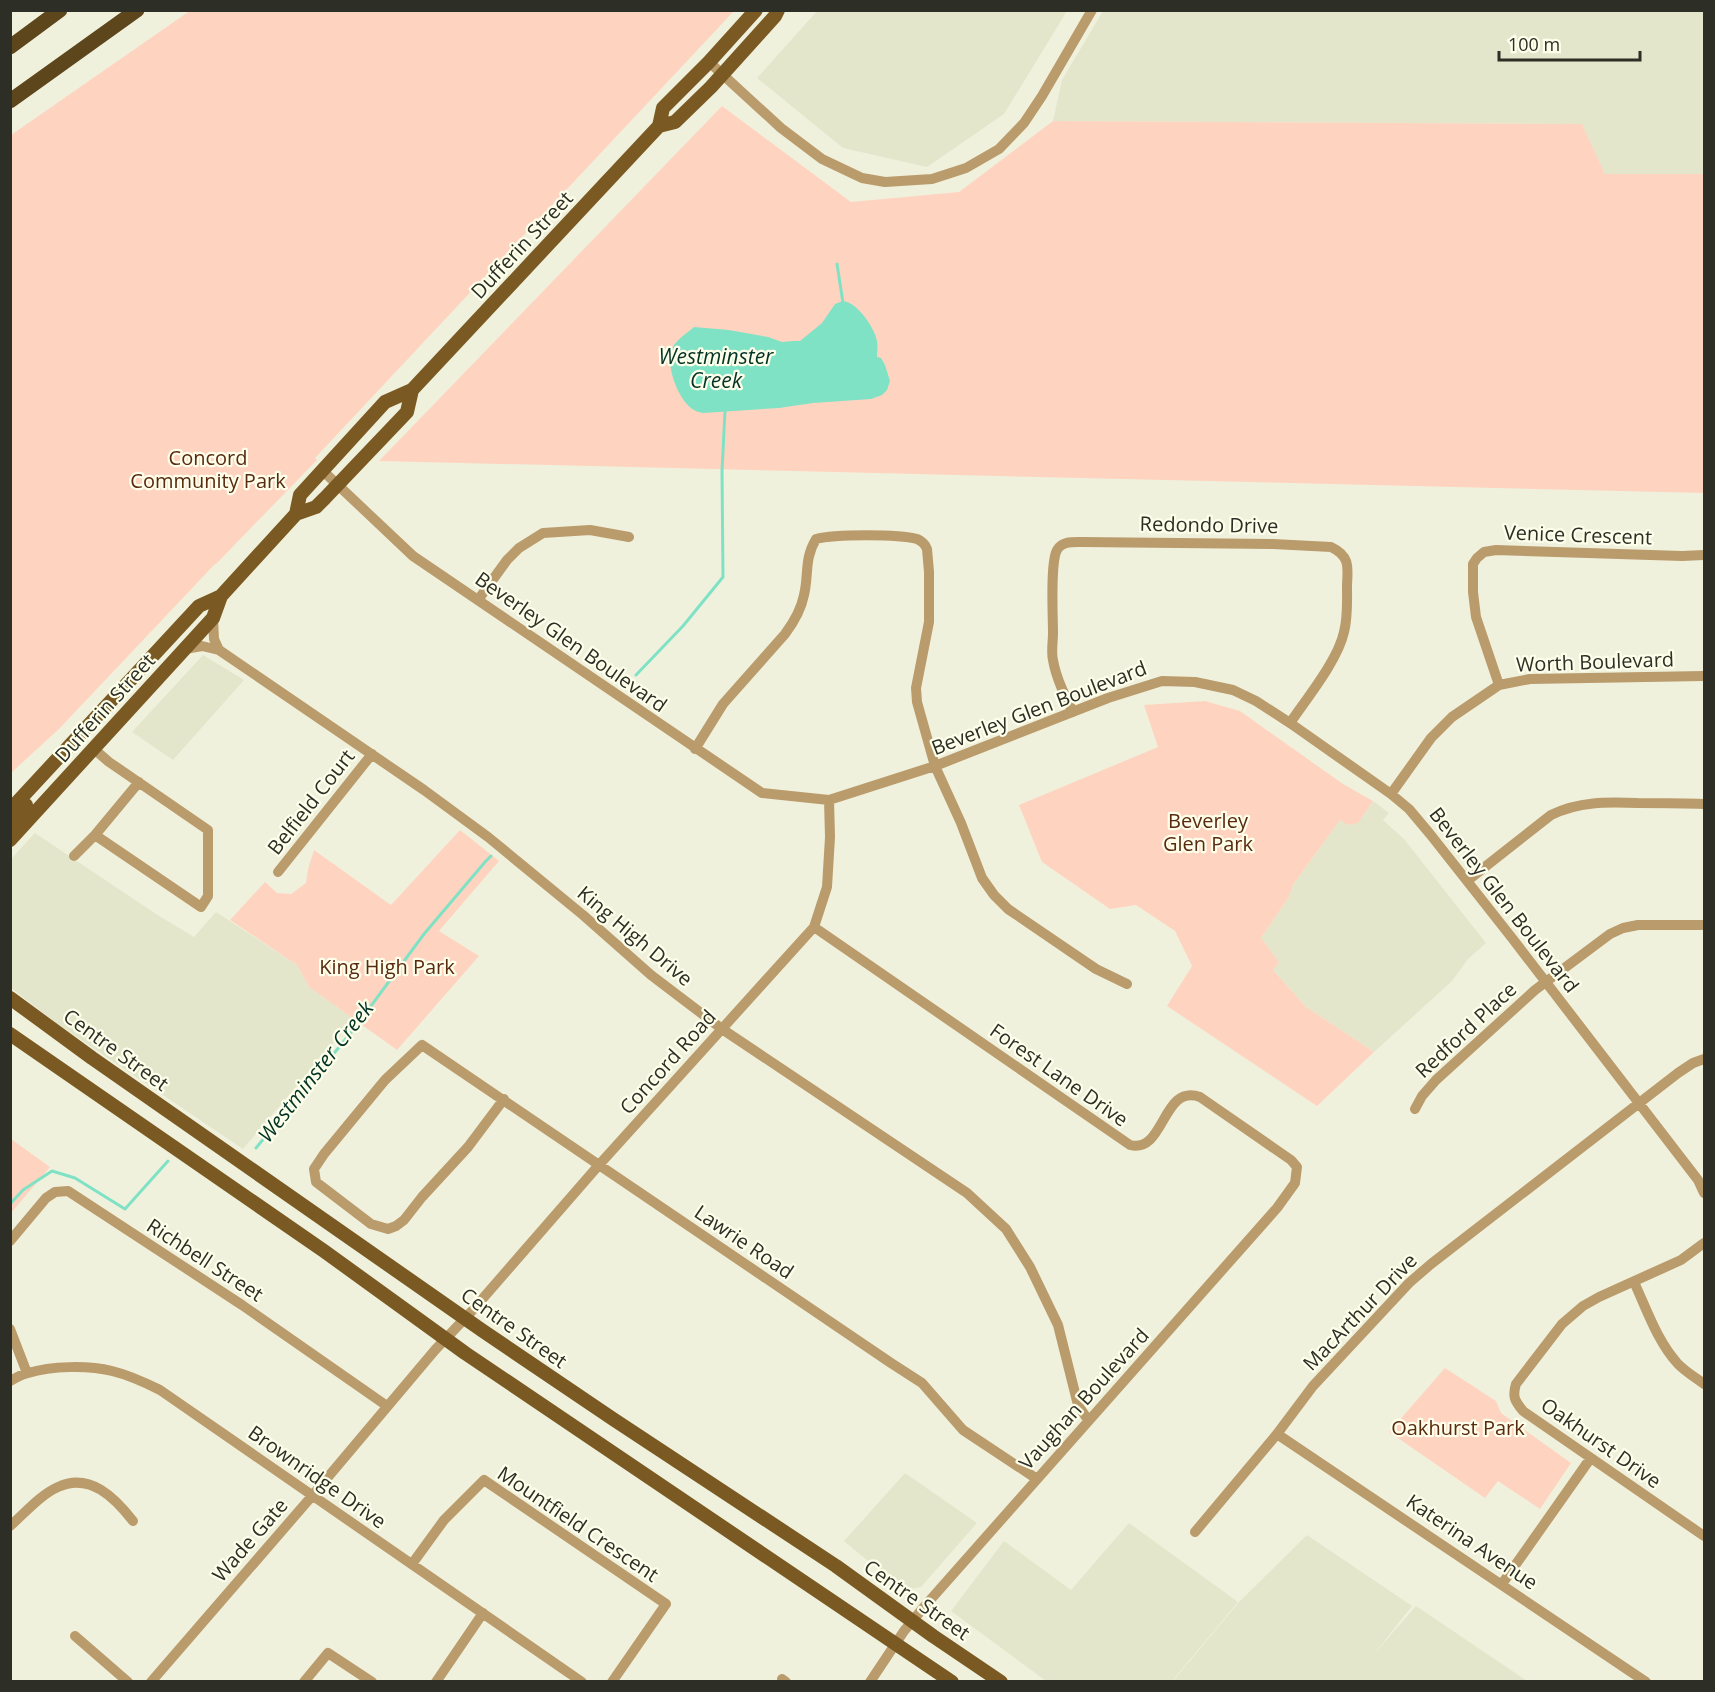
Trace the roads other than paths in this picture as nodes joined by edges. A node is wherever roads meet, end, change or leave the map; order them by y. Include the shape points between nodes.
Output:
1 (60, 10) edge
2 (137, 10) edge
3 (756, 10) edge
4 (778, 10) edge
5 (1092, 10) edge
6 (10, 47) edge
7 (709, 62) junction
8 (722, 74) junction
9 (10, 101) edge
10 (659, 126) junction
11 (412, 390) junction
12 (322, 471) junction
13 (338, 484) junction
14 (296, 514) junction
15 (629, 537) dead end
16 (1704, 555) edge
17 (221, 596) junction
18 (478, 600) junction
19 (213, 618) junction
20 (185, 649) junction
21 (219, 650) junction
22 (1704, 676) edge
23 (1499, 685) junction
24 (1073, 712) junction
25 (1290, 723) junction
26 (68, 748) junction
27 (94, 749) junction
28 (695, 749) junction
29 (372, 754) junction
30 (935, 766) junction
31 (139, 782) junction
32 (1391, 794) junction
33 (829, 800) junction
34 (1704, 804) edge
35 (10, 810) edge
36 (10, 823) edge
37 (95, 835) junction
38 (10, 840) edge
39 (74, 856) dead end
40 (278, 872) dead end
41 (1467, 881) junction
42 (1704, 925) edge
43 (814, 927) junction
44 (1546, 982) junction
45 (1127, 984) dead end
46 (10, 998) edge
47 (722, 1029) junction
48 (10, 1034) edge
49 (1704, 1059) edge
50 (504, 1099) junction
51 (1639, 1103) junction
52 (1415, 1109) dead end
53 (598, 1166) junction
54 (1297, 1176) joint
55 (1701, 1181) edge
56 (1704, 1193) edge
57 (10, 1241) edge
58 (1704, 1243) edge
59 (1634, 1282) junction
60 (465, 1318) junction
61 (10, 1329) edge
62 (446, 1338) junction
63 (27, 1373) junction
64 (10, 1381) edge
65 (1704, 1384) edge
66 (387, 1406) junction
67 (1088, 1420) junction
68 (1277, 1434) junction
69 (1590, 1459) junction
70 (1036, 1479) junction
71 (312, 1496) junction
72 (133, 1521) dead end
73 (10, 1526) edge
74 (1195, 1532) dead end
75 (1704, 1536) edge
76 (412, 1564) junction
77 (1502, 1584) junction
78 (483, 1613) junction
79 (912, 1621) junction
80 (75, 1636) dead end
81 (895, 1644) junction
82 (128, 1682) edge
83 (151, 1682) edge
84 (304, 1682) edge
85 (372, 1682) edge
86 (436, 1682) edge
87 (582, 1682) edge
88 (612, 1682) edge
89 (870, 1682) edge
90 (951, 1682) edge
91 (1001, 1682) edge
92 (1646, 1682) edge

1 - 6 highway
2 - 9 highway
3 - 7 main road, Dufferin Street
4 - 8 main road, Dufferin Street
5 - 8 street via 1024,123 999,149 966,168 932,179 885,182 862,178 822,159
7 - 8 street
7 - 10 main road, Dufferin Street via 663,108
8 - 10 main road, Dufferin Street via 675,122
10 - 11 main road, Dufferin Street
11 - 12 main road, Dufferin Street via 386,402
11 - 13 main road, Dufferin Street via 407,412
12 - 13 street, Beverley Glen Boulevard
12 - 14 main road, Dufferin Street via 300,495
13 - 14 main road, Dufferin Street via 316,507
13 - 18 street, Beverley Glen Boulevard via 413,556
14 - 17 main road, Dufferin Street
15 - 18 street via 590,530 543,533 507,560
16 - 23 street, Venice Crescent via 1484,552 1473,564 1473,592 1476,617
17 - 19 main road, Dufferin Street
17 - 26 main road, Dufferin Street via 200,606
18 - 28 street, Beverley Glen Boulevard
19 - 20 main road, Dufferin Street
19 - 21 street
20 - 21 street via 202,646
20 - 27 main road, Dufferin Street
21 - 29 street, King High Drive
22 - 23 street, Worth Boulevard via 1530,679
23 - 32 street, Worth Boulevard via 1452,717 1431,738
24 - 25 street, Beverley Glen Boulevard via 1162,681 1195,682 1233,690
24 - 25 street, Redondo Drive via 1052,659 1053,576 1060,546 1082,542 1331,547 1348,564 1344,632 1327,667
24 - 30 street, Beverley Glen Boulevard
25 - 32 street, Beverley Glen Boulevard
26 - 35 main road, Dufferin Street
26 - 36 main road
27 - 31 street
27 - 38 main road, Dufferin Street
28 - 30 street via 723,704 794,622 804,594 808,556 816,539 903,537 918,540 927,549 929,622 916,688
28 - 33 street, Beverley Glen Boulevard via 762,793
29 - 40 street, Belfield Court
29 - 47 street, King High Drive via 488,837 651,975
30 - 33 street, Beverley Glen Boulevard
30 - 45 street via 982,878 994,895 1008,909 1096,969
31 - 37 street
31 - 37 street via 208,830 208,896 201,907
32 - 41 street, Beverley Glen Boulevard via 1414,814
33 - 43 street, Concord Road via 827,887
34 - 41 street via 1599,802 1562,809
37 - 39 street
41 - 44 street, Beverley Glen Boulevard
42 - 44 street, Redford Place via 1623,928
43 - 47 street, Concord Road
43 - 54 street, Forest Lane Drive via 1130,1145 1147,1142 1172,1105 1192,1094 1291,1160 1297,1167
44 - 51 street, Beverley Glen Boulevard
44 - 52 street, Redford Place via 1436,1080
46 - 60 main road, Centre Street
47 - 53 street, Concord Road
47 - 67 street, King High Drive via 967,1193 1006,1229 1030,1267 1058,1325 1078,1405
48 - 62 main road
49 - 51 street, MacArthur Drive via 1686,1067
50 - 50 street, Lawrie Road via 468,1147 396,1226 388,1229 371,1224 315,1182 314,1169 324,1154 385,1080 422,1045
50 - 53 street, Lawrie Road
51 - 55 street, Beverley Glen Boulevard
51 - 68 street, MacArthur Drive via 1409,1283 1313,1386
53 - 60 street, Concord Road
53 - 70 street, Lawrie Road via 922,1383 963,1430
54 - 67 street, Vaughan Boulevard via 1277,1208
55 - 56 street, Beverley Glen Boulevard
57 - 66 street, Richbell Street via 46,1198 68,1191
58 - 59 street, Oakhurst Drive via 1681,1260
59 - 65 street via 1670,1354
59 - 69 street, Oakhurst Drive via 1583,1306 1562,1324 1516,1384 1513,1394 1523,1411
60 - 62 street, Concord Road
60 - 79 main road, Centre Street
61 - 63 street
62 - 66 street, Wade Gate
62 - 81 main road
63 - 64 street, Brownridge Drive
63 - 71 street, Brownridge Drive via 89,1367 134,1378 160,1390
66 - 71 street, Wade Gate
67 - 70 street, Vaughan Boulevard
68 - 74 street, MacArthur Drive
68 - 77 street, Katerina Avenue
69 - 75 street, Oakhurst Drive
69 - 77 street
70 - 79 street, Vaughan Boulevard
71 - 76 street, Brownridge Drive
71 - 83 street, Wade Gate
72 - 73 street via 108,1493 73,1483 43,1496
76 - 78 street, Brownridge Drive
76 - 88 street, Mountfield Crescent via 444,1520 484,1480 666,1604
77 - 92 street, Katerina Avenue
78 - 86 street
78 - 87 street, Brownridge Drive
79 - 81 street, Vaughan Boulevard
79 - 91 main road, Centre Street
80 - 82 street
81 - 89 street, Vaughan Boulevard
81 - 90 main road
84 - 85 street via 328,1653

